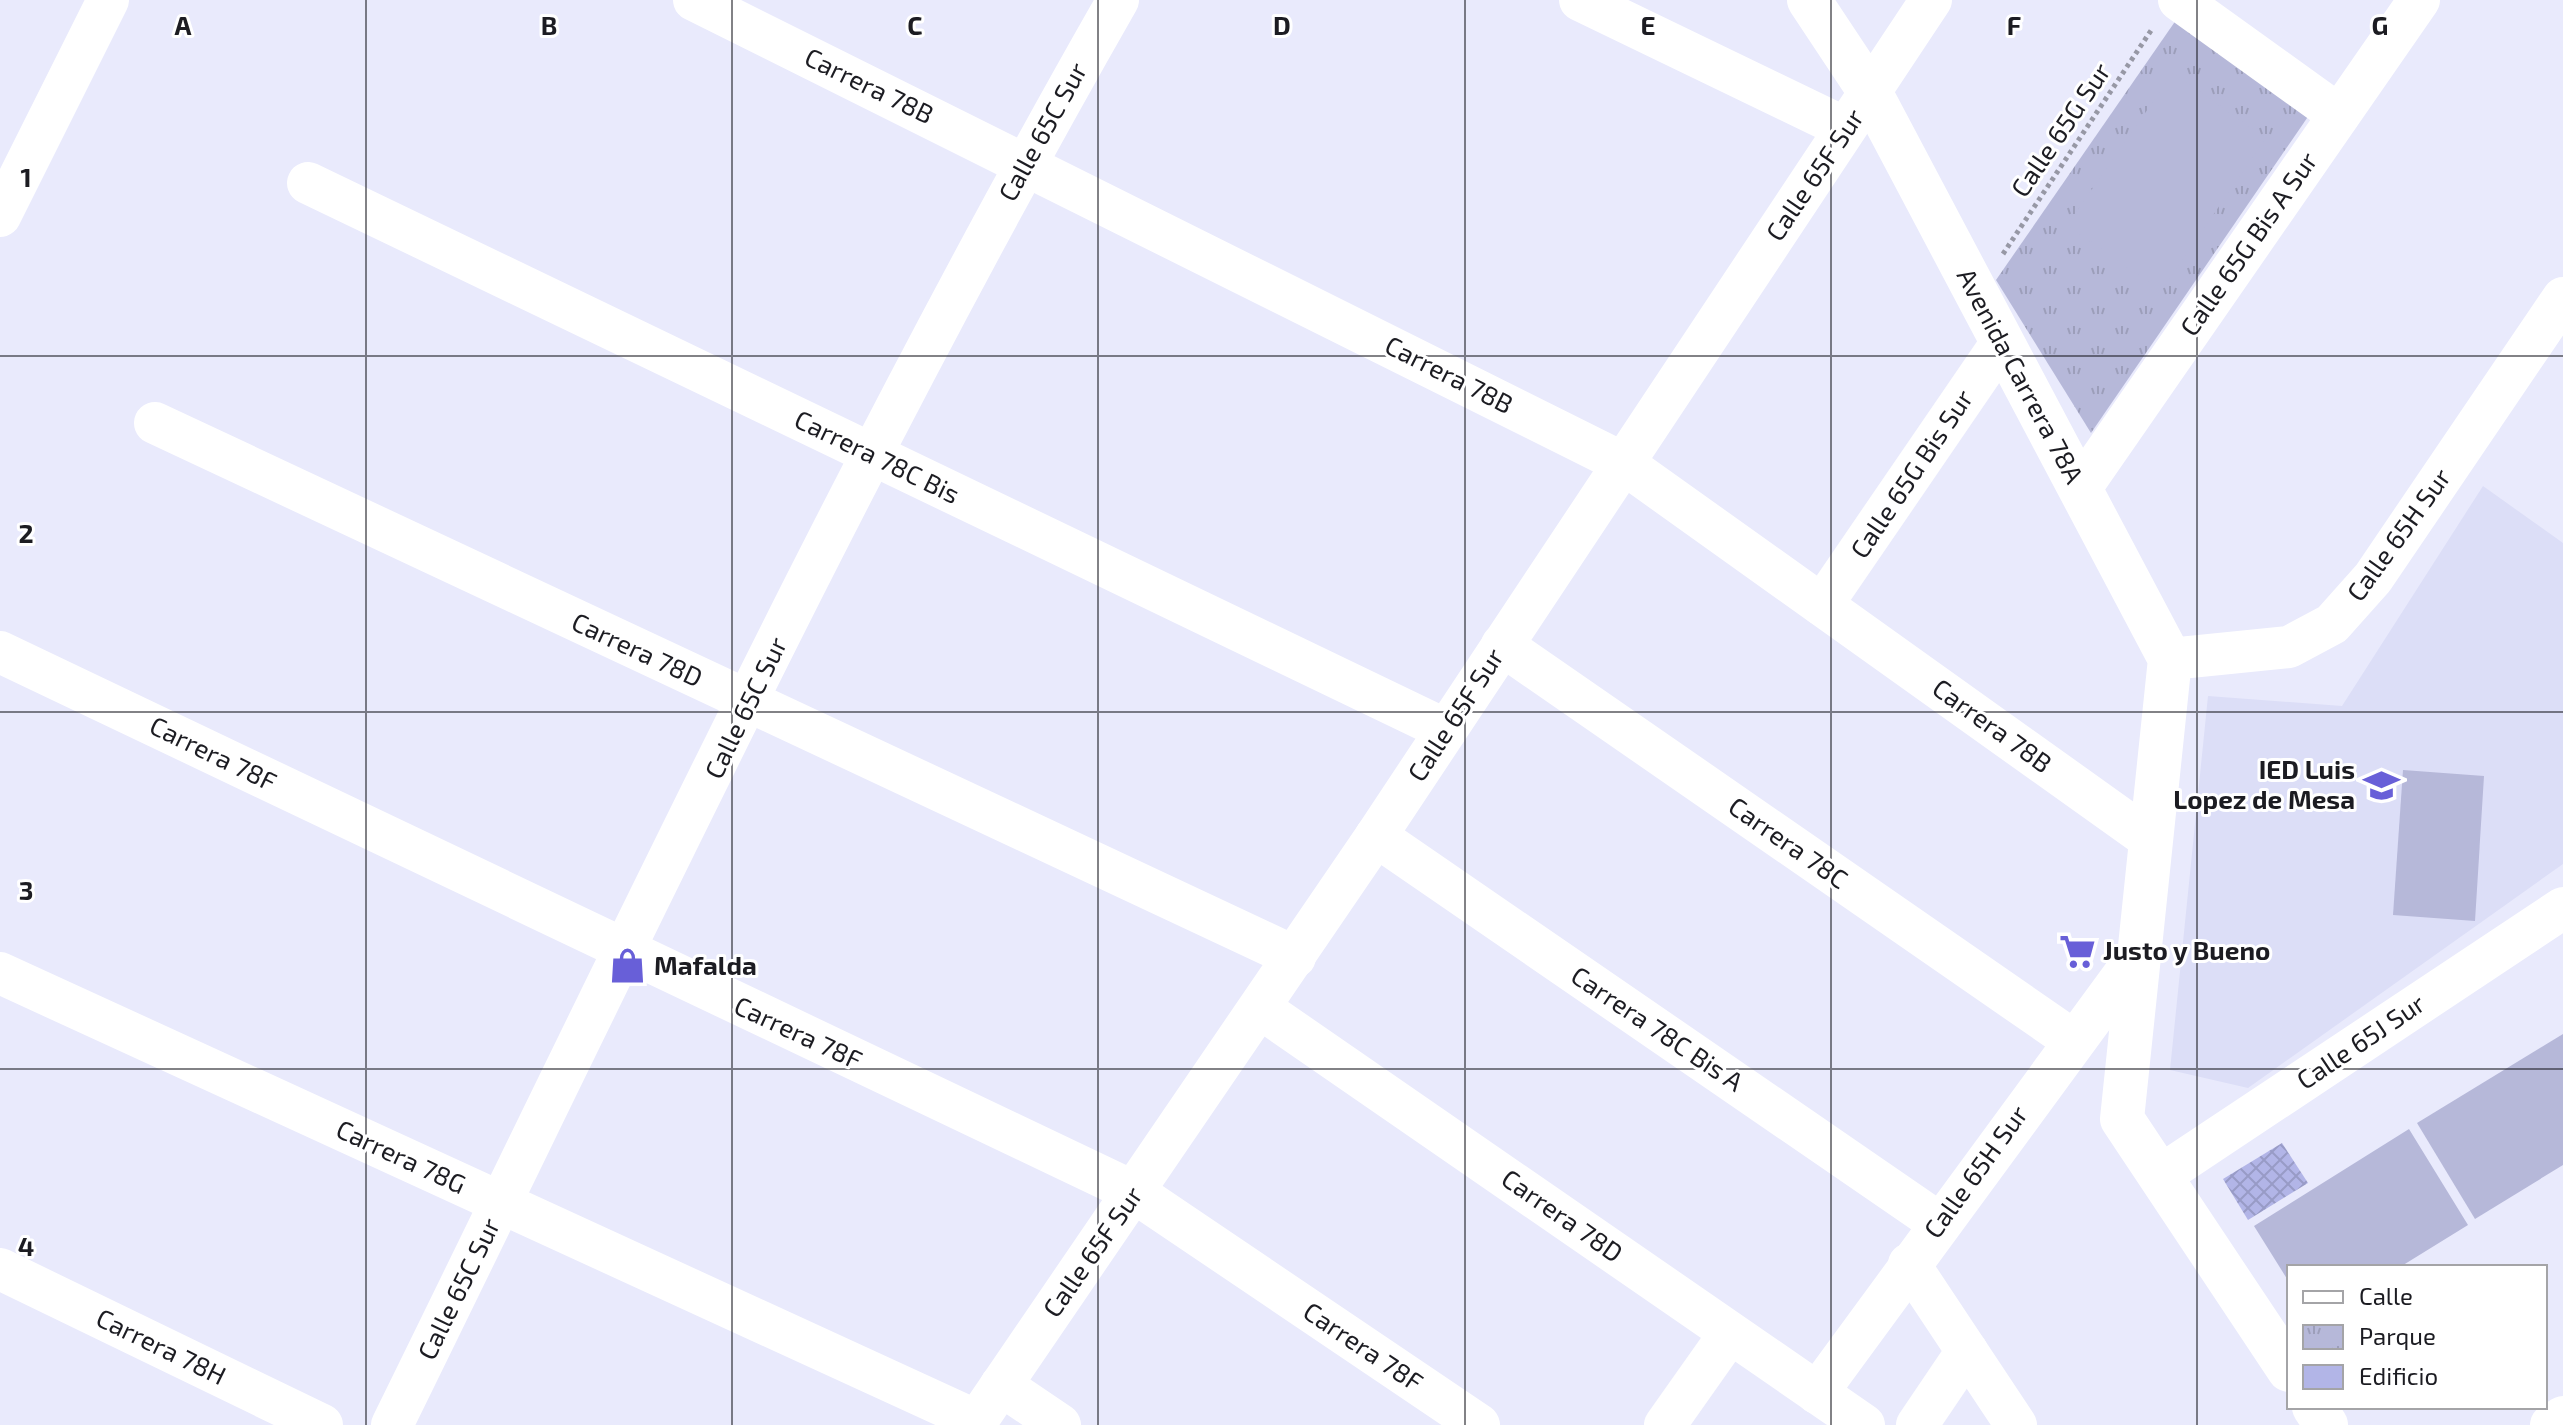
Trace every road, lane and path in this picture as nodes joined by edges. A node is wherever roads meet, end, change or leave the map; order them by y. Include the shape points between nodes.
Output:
1 (108, 0) edge
2 (694, 0) edge
3 (1118, 0) edge
4 (1580, 0) edge
5 (1809, 0) edge
6 (1931, 0) edge
7 (2419, 0) edge
8 (2166, 13) edge
9 (1870, 92) junction
10 (2339, 115) junction
11 (1845, 128) junction
12 (1025, 163) junction
13 (308, 183) dead end
14 (0, 216) edge
15 (2001, 256) dead end
16 (2563, 298) edge
17 (2002, 342) junction
18 (155, 423) dead end
19 (871, 454) junction
20 (1623, 463) junction
21 (2080, 489) junction
22 (1822, 605) junction
23 (1502, 645) junction
24 (0, 652) edge
25 (2170, 659) junction
26 (749, 702) junction
27 (1446, 730) junction
28 (1376, 836) junction
29 (2151, 840) junction
30 (2563, 908) edge
31 (625, 951) junction
32 (2139, 954) junction
33 (1295, 957) junction
34 (0, 973) edge
35 (1260, 1008) junction
36 (2074, 1041) junction
37 (2160, 1176) junction
38 (1134, 1192) junction
39 (501, 1203) junction
40 (1939, 1223) junction
41 (1909, 1264) junction
42 (0, 1269) edge
43 (1730, 1333) junction
44 (1967, 1351) junction
45 (2287, 1367) edge
46 (1001, 1385) junction
47 (1817, 1393) junction
48 (2563, 1417) edge
49 (975, 1423) edge
50 (322, 1425) edge
51 (392, 1425) edge
52 (1060, 1425) edge
53 (1479, 1425) edge
54 (1665, 1425) edge
55 (1864, 1425) edge
56 (1917, 1425) edge
57 (2016, 1425) edge
58 (2551, 1425) edge

1 - 14 street
2 - 12 street, Carrera 78B
3 - 12 street, Calle 65C Sur
4 - 11 street
5 - 9 main road, Avenida Carrera 78A
6 - 9 street, Calle 65F Sur
7 - 10 street, Calle 65G Bis A Sur
8 - 10 street
8 - 15 path, Calle 65G Sur
9 - 11 street, Calle 65F Sur
9 - 17 main road, Avenida Carrera 78A
10 - 21 street, Calle 65G Bis A Sur
11 - 20 street, Calle 65F Sur
12 - 19 street, Calle 65C Sur
12 - 20 street, Carrera 78B
13 - 19 street, Carrera 78C Bis
16 - 25 street, Calle 65H Sur via 2373,578 2332,624 2289,647
17 - 21 main road, Avenida Carrera 78A
17 - 22 street, Calle 65G Bis Sur
18 - 26 street, Carrera 78D
19 - 26 street, Calle 65C Sur
19 - 27 street, Carrera 78C Bis
20 - 22 street, Carrera 78B
20 - 23 street, Calle 65F Sur
21 - 25 main road, Avenida Carrera 78A
22 - 29 street, Carrera 78B
23 - 27 street, Calle 65F Sur
23 - 36 street, Carrera 78C
24 - 31 street, Carrera 78F
25 - 29 main road
26 - 31 street, Calle 65C Sur
26 - 33 street, Carrera 78D
27 - 28 street, Calle 65F Sur
28 - 33 street, Calle 65F Sur
28 - 40 street, Carrera 78C Bis A
29 - 32 main road
30 - 37 street, Calle 65J Sur
31 - 38 street, Carrera 78F
31 - 39 street, Calle 65C Sur
32 - 36 street, Calle 65H Sur
32 - 37 main road via 2122,1119
33 - 35 street, Calle 65F Sur
34 - 39 street, Carrera 78G
35 - 38 street, Calle 65F Sur
35 - 43 street, Carrera 78D
36 - 40 street, Calle 65H Sur
37 - 45 main road
38 - 46 street, Calle 65F Sur
38 - 53 street, Carrera 78F
39 - 49 street, Carrera 78G
39 - 51 street, Calle 65C Sur
40 - 41 street, Calle 65H Sur
41 - 44 street
41 - 47 street, Calle 65H Sur
42 - 50 street, Carrera 78H
43 - 47 street, Carrera 78D
43 - 54 street
44 - 56 street
44 - 57 street
46 - 49 street, Calle 65F Sur
46 - 52 street
47 - 55 street, Carrera 78D
48 - 58 street

